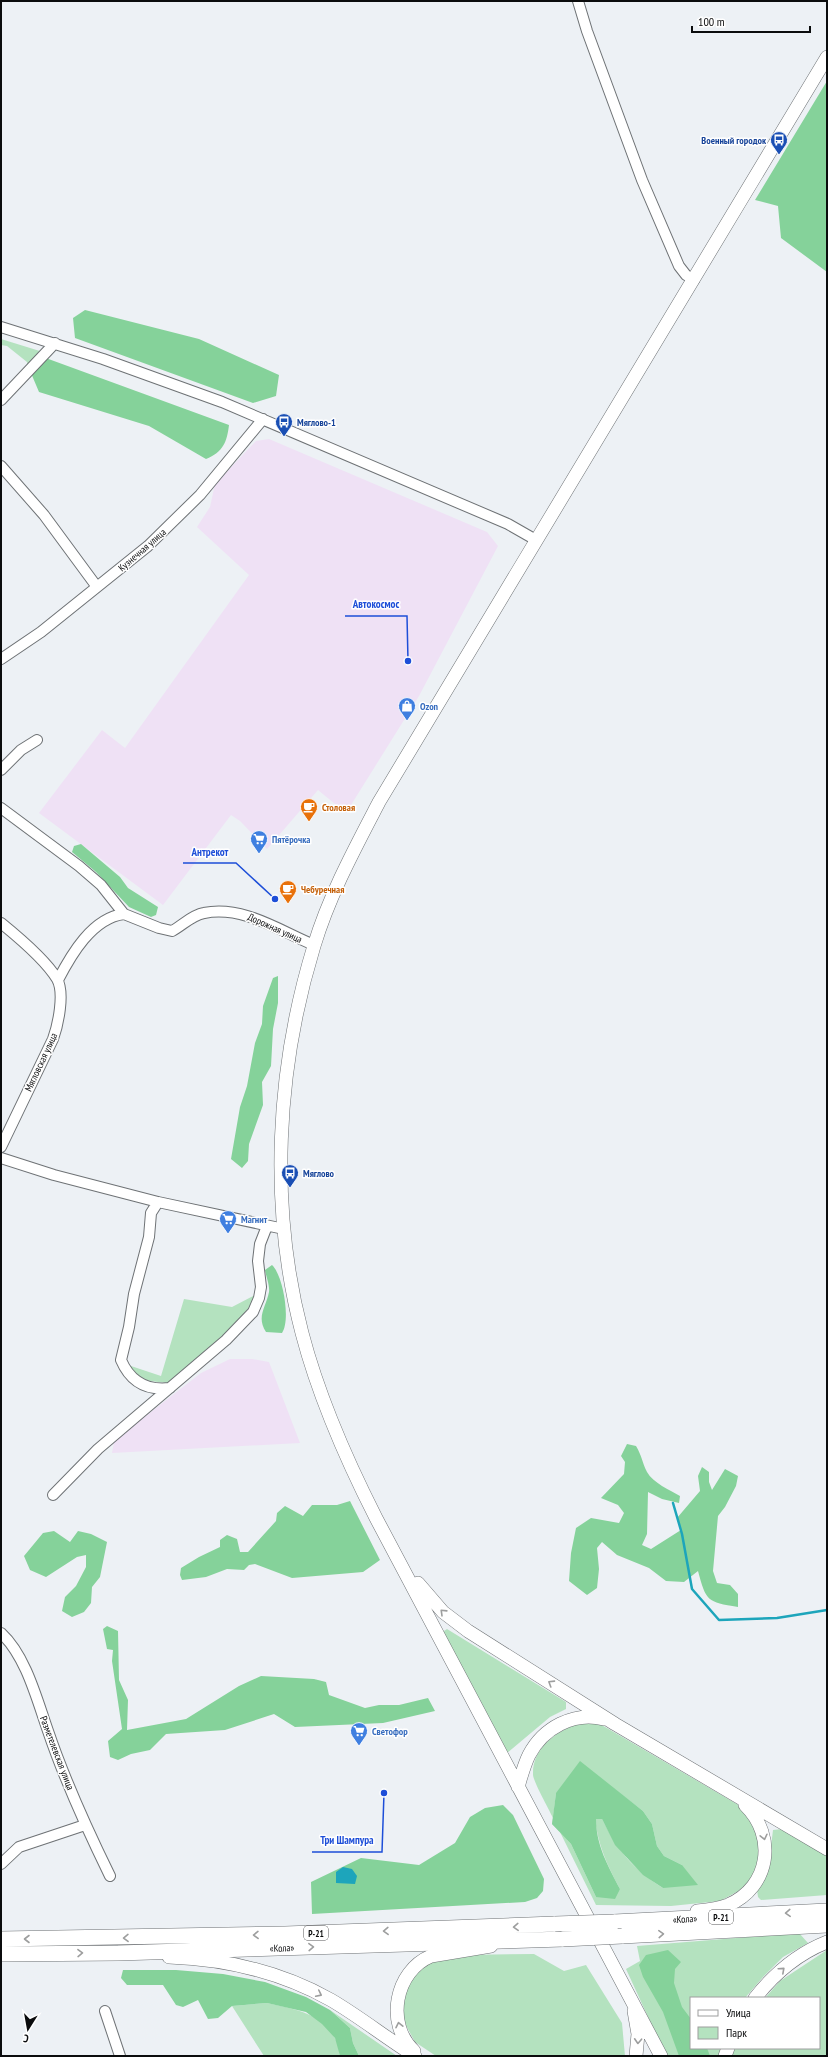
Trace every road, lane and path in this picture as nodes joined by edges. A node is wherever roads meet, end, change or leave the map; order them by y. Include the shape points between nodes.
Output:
1 (578, 1) edge
2 (827, 57) edge
3 (694, 280) junction
4 (1, 327) edge
5 (54, 343) junction
6 (1, 400) edge
7 (263, 419) junction
8 (1, 466) edge
9 (536, 540) junction
10 (97, 588) junction
11 (1, 659) edge
12 (37, 740) dead end
13 (1, 770) edge
14 (1, 808) edge
15 (124, 914) junction
16 (1, 923) edge
17 (314, 946) junction
18 (58, 980) junction
19 (1, 1147) edge
20 (1, 1158) edge
21 (158, 1202) junction
22 (268, 1226) junction
23 (284, 1229) junction
24 (170, 1388) junction
25 (53, 1495) dead end
26 (397, 1557) junction
27 (1, 1633) edge
28 (615, 1724) junction
29 (518, 1788) junction
30 (734, 1794) junction
31 (85, 1825) junction
32 (827, 1849) edge
33 (1, 1864) edge
34 (110, 1876) dead end
35 (827, 1911) edge
36 (614, 1922) junction
37 (827, 1925) edge
38 (2, 1938) edge
39 (507, 1941) junction
40 (827, 1942) edge
41 (118, 1953) junction
42 (1, 1954) edge
43 (756, 1997) edge
44 (631, 2000) junction
45 (105, 2011) dead end
46 (657, 2054) edge
47 (120, 2056) edge
48 (415, 2056) edge
49 (420, 2056) edge
50 (636, 2056) edge

1 - 3 street via 642,180 679,266
2 - 3 main road
3 - 9 main road
4 - 5 street
5 - 6 street
5 - 7 street via 173,383
7 - 9 street via 508,524
7 - 10 street, Кузнечная улица via 200,495 148,546
8 - 10 street via 44,515
9 - 17 main road via 379,802 339,882
10 - 11 street, Кузнечная улица via 20,648
12 - 13 street via 21,750
14 - 15 street via 84,870 101,885
15 - 17 street, Дорожная улица via 159,928 172,930 203,913 240,914 253,917
15 - 18 street via 109,918 85,938
16 - 18 street via 38,957
17 - 23 main road via 297,1015 285,1082 281,1144
18 - 19 street, Мягловская улица via 59,1022 53,1040
20 - 21 street via 54,1175
21 - 22 street
21 - 24 street via 152,1213 149,1237 121,1356 125,1368 136,1382 156,1388
22 - 23 street
22 - 24 street via 260,1244 258,1261 261,1287 253,1312 226,1340
23 - 26 main road via 292,1293 318,1385 342,1447
24 - 25 street via 98,1449
28 -> 26 main road via 450,1619 428,1597
26 - 29 main road
27 - 31 street, Разметелевская улица via 18,1656 39,1703
28 - 29 main road via 597,1717 580,1717 552,1729 531,1751
28 - 30 main road
29 - 44 main road
30 - 32 main road
30 -> 36 main road via 756,1817 765,1838 762,1869 748,1891 728,1905 713,1910 654,1914
31 - 33 street via 19,1847
31 - 34 street, Разметелевская улица
35 -> 36 highway, «Кола» / Р-21
36 -> 38 highway, «Кола» / Р-21, bridge via 293,1934
39 -> 37 highway, «Кола» / Р-21, bridge
41 -> 39 highway, «Кола» / Р-21
49 -> 39 main road via 403,2038 397,2018 400,1992 410,1971 431,1956 483,1948
43 -> 40 main road via 788,1965 804,1953
42 -> 41 highway, «Кола» / Р-21
41 -> 48 main road via 135,1958 171,1957 219,1961 278,1976 330,2000
44 - 46 main road
44 -> 50 main road via 638,2034
45 - 47 street

